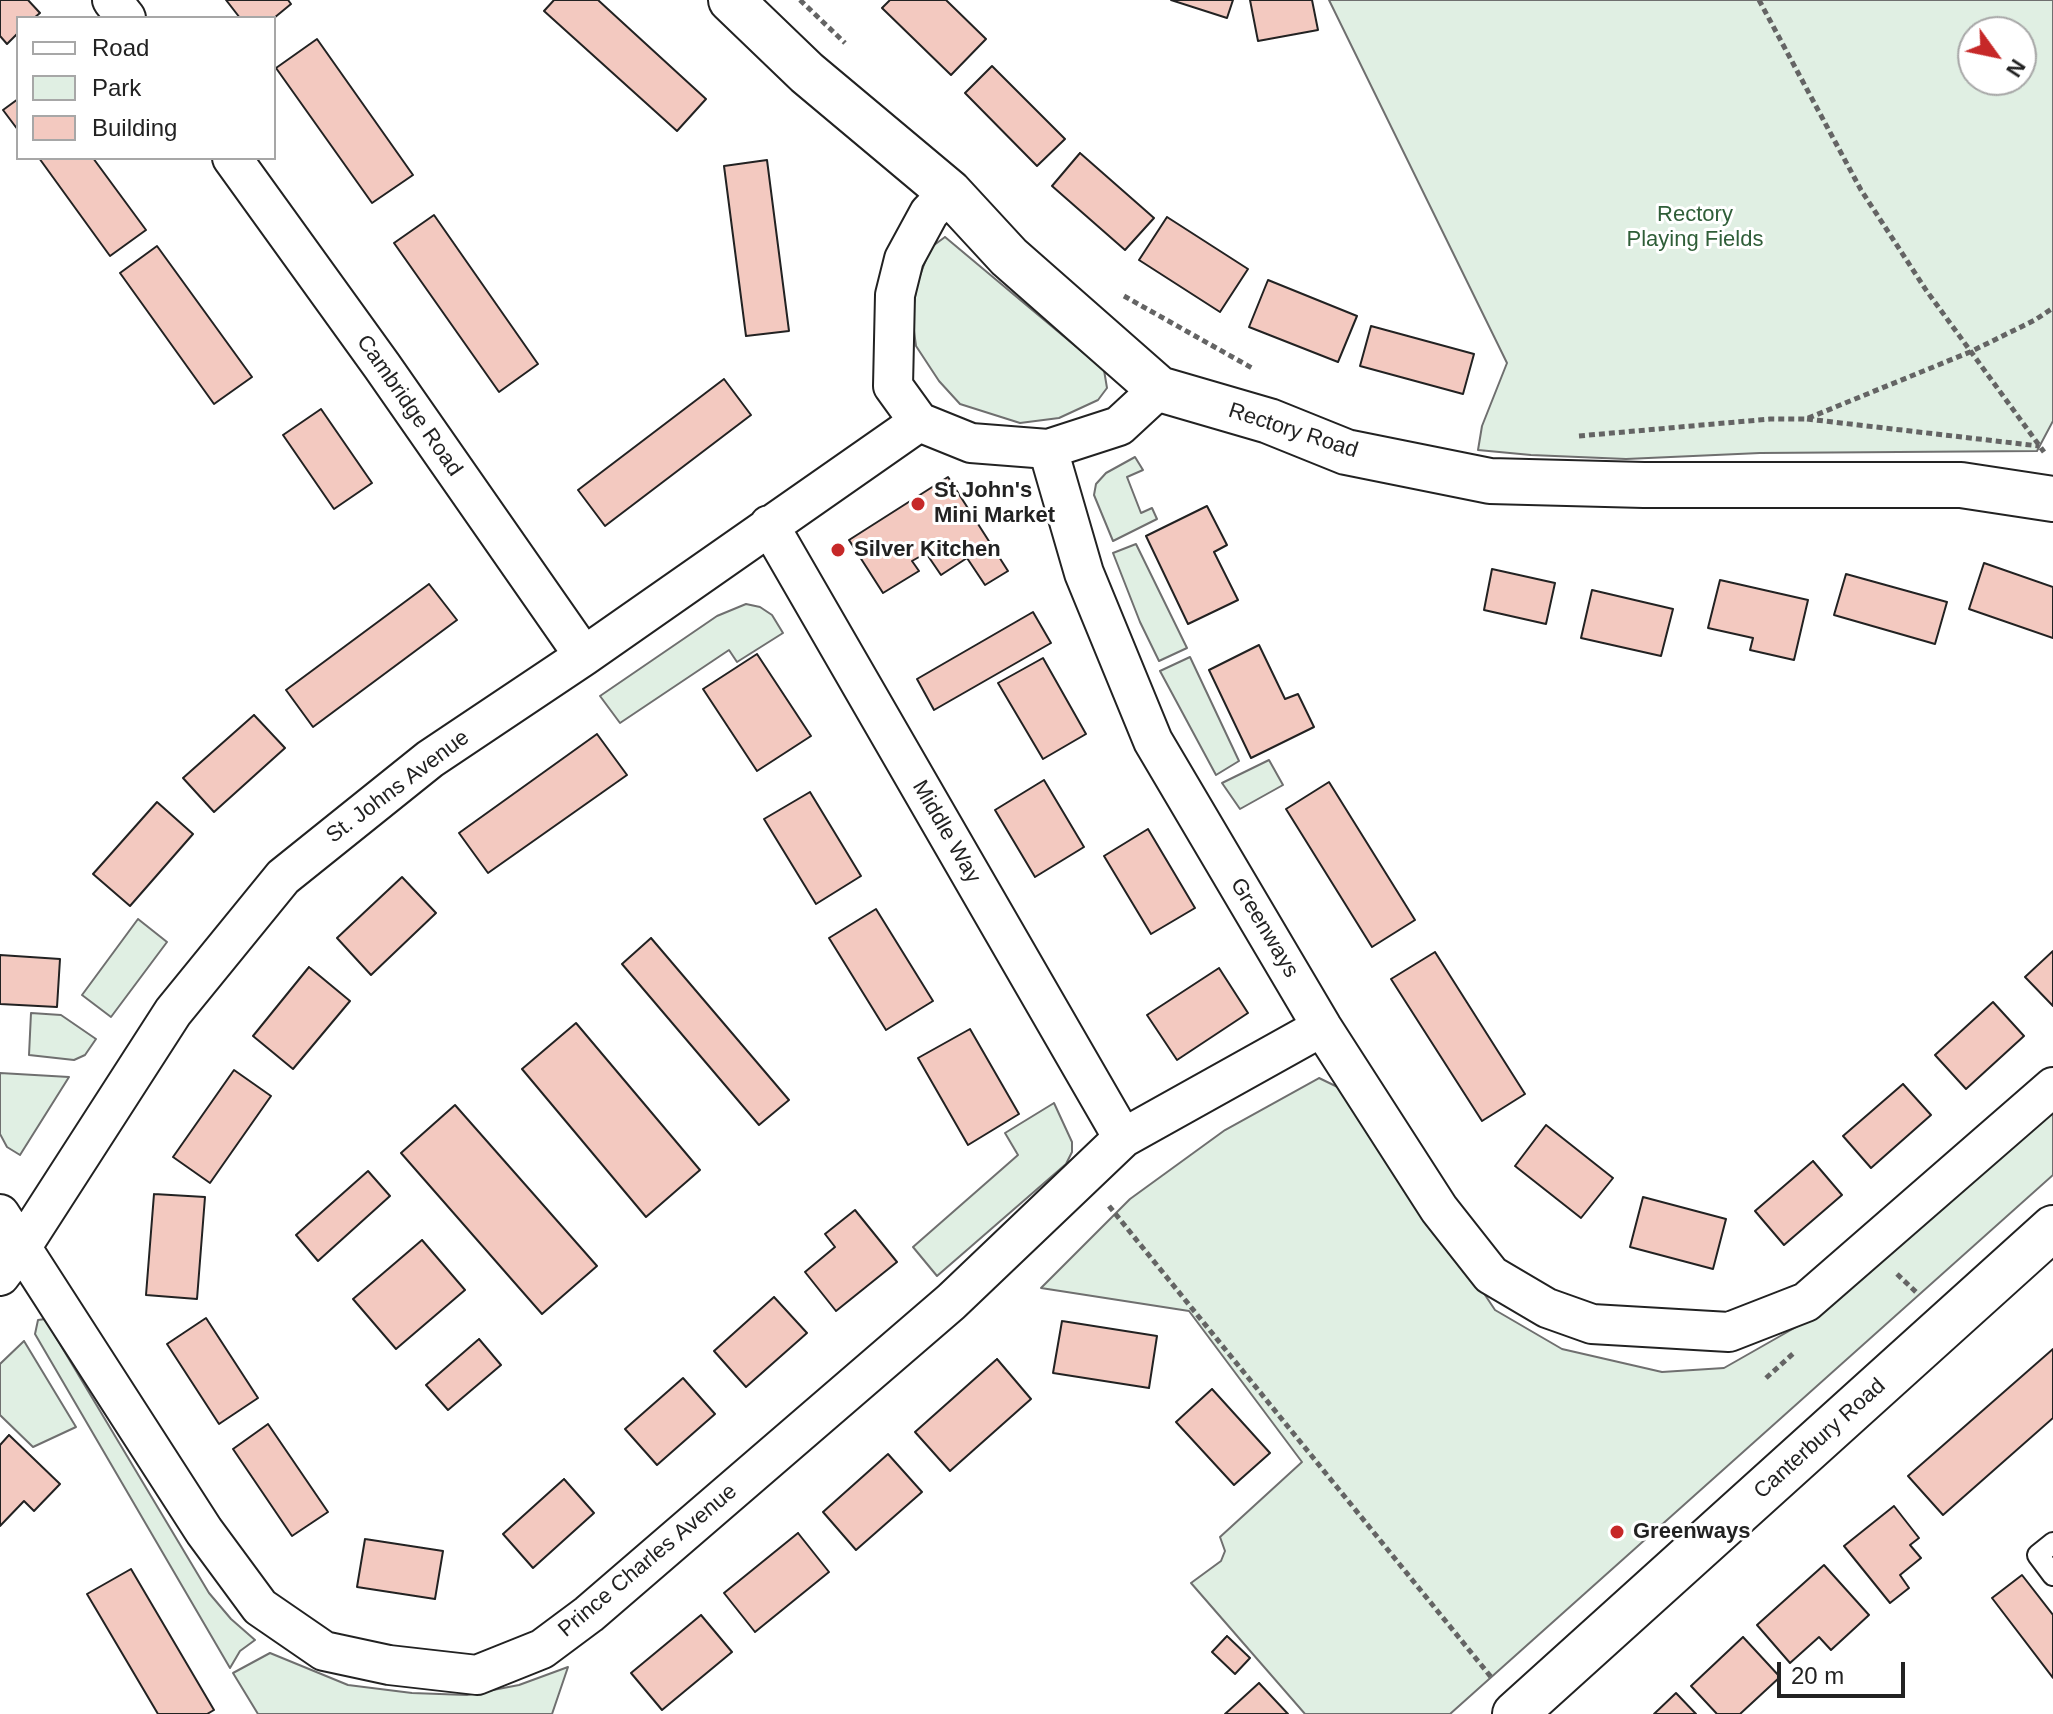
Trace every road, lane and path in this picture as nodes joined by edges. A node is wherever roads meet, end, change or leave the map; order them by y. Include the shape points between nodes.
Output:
1 (112, 0) edge
2 (731, 0) edge
3 (800, 0) edge
4 (1759, 0) edge
5 (124, 16) edge
6 (846, 44) dead end
7 (233, 160) edge
8 (949, 192) junction
9 (1116, 290) dead end
10 (2053, 308) edge
11 (1970, 352) junction
12 (1258, 371) dead end
13 (1159, 389) junction
14 (1806, 419) junction
15 (919, 422) junction
16 (1568, 437) dead end
17 (2039, 446) junction
18 (1048, 449) junction
19 (2046, 454) dead end
20 (2053, 499) edge
21 (769, 525) junction
22 (584, 656) junction
23 (1322, 1027) junction
24 (2053, 1087) edge
25 (1123, 1138) junction
26 (1107, 1204) dead end
27 (0, 1214) edge
28 (2053, 1228) edge
29 (11, 1262) edge
30 (2053, 1543) edge
31 (2053, 1575) edge
32 (1506, 1699) edge

1 - 5 street
2 - 8 street, Rectory Road via 807,73
3 - 6 path
4 - 11 path via 1861,190
7 - 22 street, Cambridge Road
8 - 13 street, Rectory Road via 1009,257
8 - 15 street via 929,213 904,259 895,295 893,386
9 - 12 path
10 - 11 path
11 - 14 path
11 - 17 path
13 - 18 street via 1119,426
13 - 20 street, Rectory Road via 1269,421 1346,452 1490,481 1961,485
14 - 16 path
14 - 17 path
15 - 18 street via 971,443
15 - 21 street, St. Johns Avenue
17 - 19 path
18 - 23 street, Greenways via 1084,573 1153,741
21 - 22 street, St. Johns Avenue
21 - 25 street, Middle Way
22 - 29 street, St. Johns Avenue via 430,759 283,877 173,1012
23 - 24 street, Greenways via 1439,1209 1491,1275 1547,1308 1592,1324 1729,1332 1806,1302
23 - 25 street, Prince Charles Avenue
25 - 29 street, Prince Charles Avenue via 951,1302 589,1614 542,1649 477,1675 324,1651 260,1607
26 - 32 path
27 - 29 street, Prince Charles Avenue
28 - 32 street, Canterbury Road
30 - 31 lane via 2038,1555

